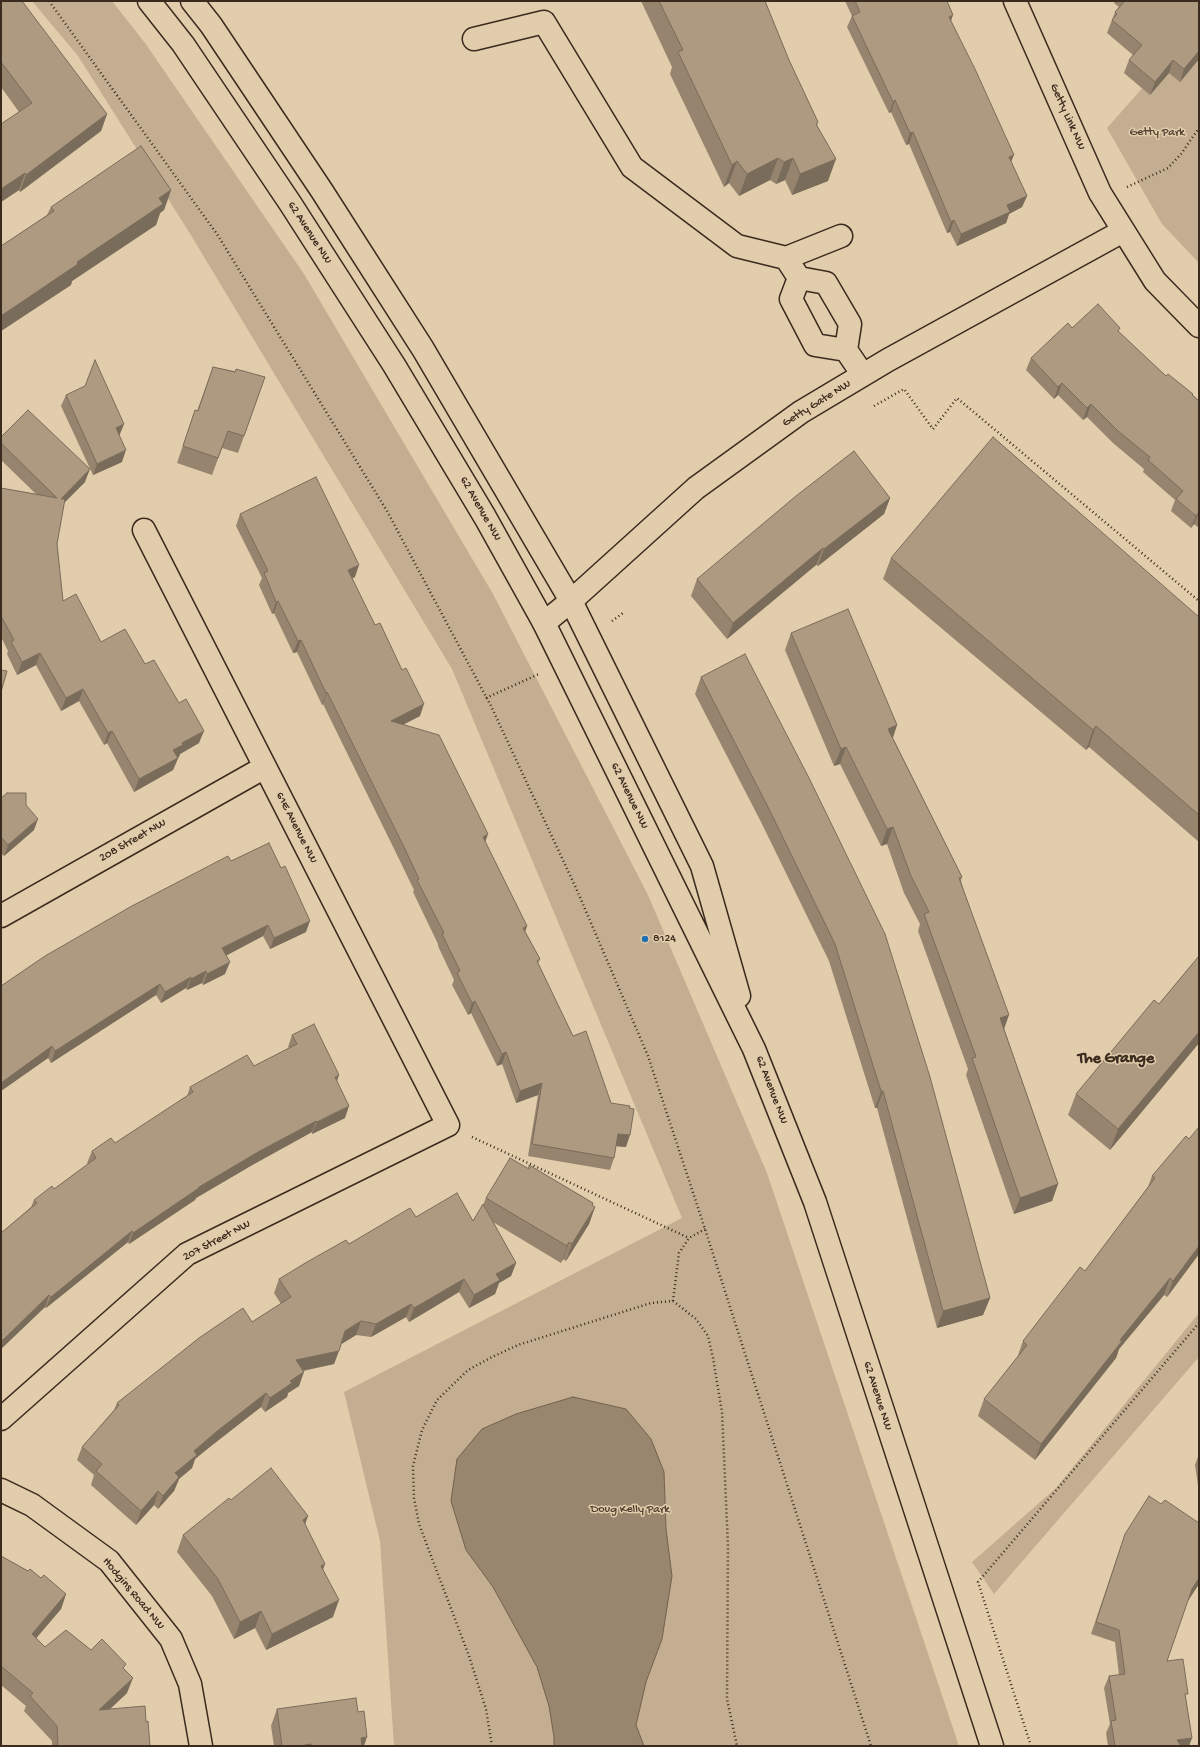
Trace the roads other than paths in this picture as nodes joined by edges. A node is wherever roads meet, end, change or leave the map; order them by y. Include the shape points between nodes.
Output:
1 (149, 1) edge
2 (192, 1) edge
3 (1015, 1) edge
4 (474, 38) dead end
5 (1123, 231) junction
6 (841, 236) dead end
7 (786, 258) junction
8 (799, 278) junction
9 (1199, 326) edge
10 (846, 350) junction
11 (863, 375) junction
12 (144, 530) dead end
13 (571, 601) junction
14 (544, 623) junction
15 (265, 767) junction
16 (1, 916) edge
17 (754, 1049) junction
18 (448, 1125) joint
19 (1, 1419) edge
20 (1, 1490) edge
21 (201, 1746) edge
22 (992, 1746) edge

1 - 14 main road, 62 Avenue NW via 192,57 394,365 485,517
2 - 13 main road, 62 Avenue NW via 211,25 322,191 423,349
3 - 5 main road, Getty Link NW via 1104,199
4 - 7 main road via 544,22 632,167 737,246
5 - 9 main road, Getty Link NW via 1155,281
5 - 11 main road, Getty Gate NW
6 - 7 main road
7 - 8 main road
8 - 10 main road via 826,283 850,324
8 - 10 main road via 791,299 815,345
10 - 11 main road
11 - 13 main road, Getty Gate NW via 801,412 696,488
12 - 15 main road, 61E Avenue NW
13 - 14 main road, Getty Gate NW
13 - 17 main road, 62 Avenue NW via 702,866
14 - 17 main road, 62 Avenue NW
15 - 16 main road, 208 Street NW
15 - 18 main road, 61E Avenue NW
17 - 22 main road, 62 Avenue NW via 815,1202
18 - 19 main road, 207 Street NW via 187,1254
20 - 21 main road, Hodgins Road NW via 32,1505 110,1561 171,1639 190,1684

